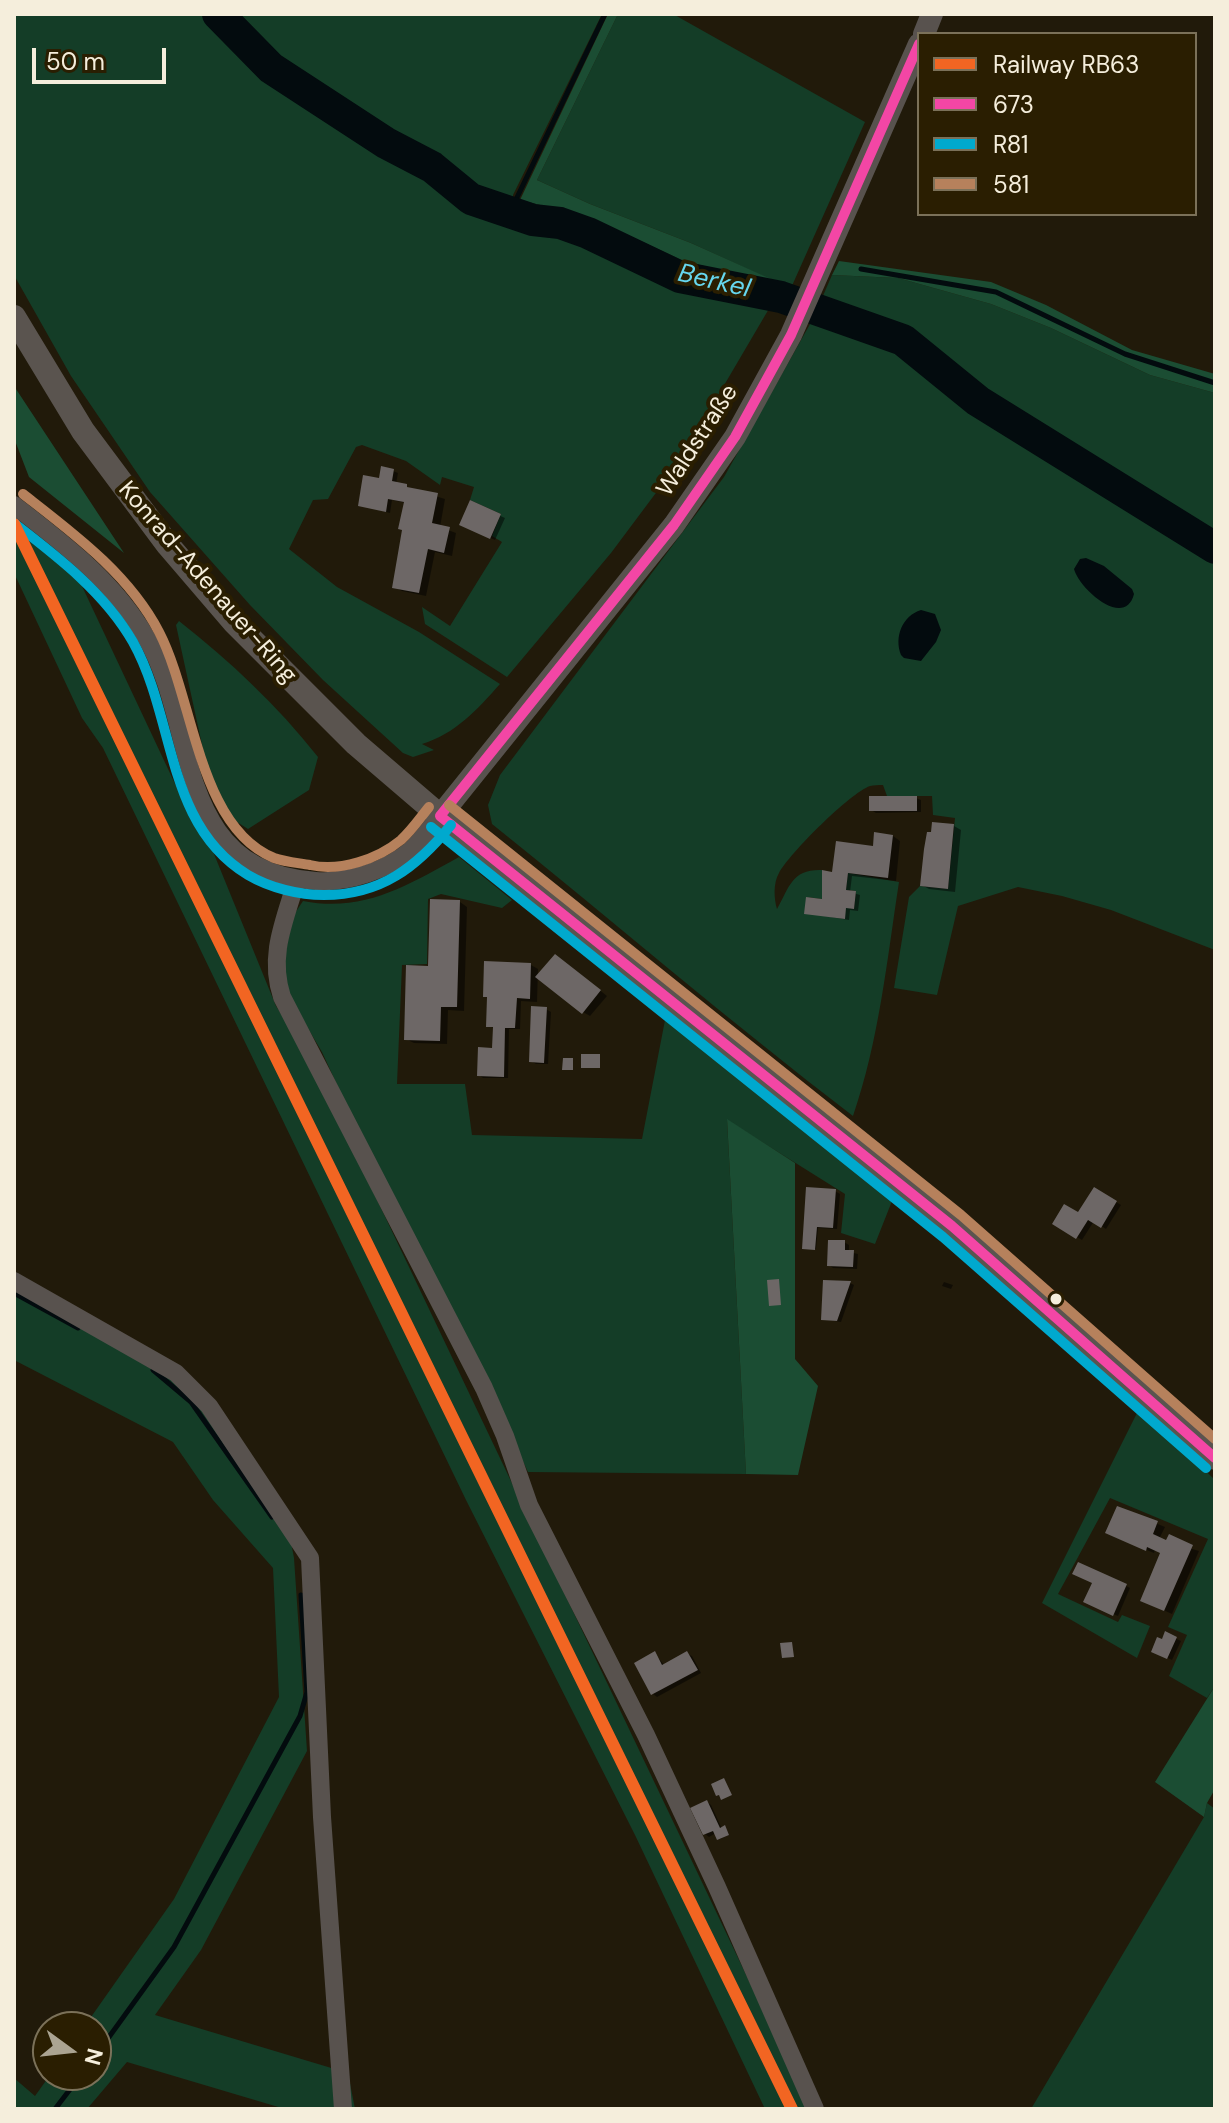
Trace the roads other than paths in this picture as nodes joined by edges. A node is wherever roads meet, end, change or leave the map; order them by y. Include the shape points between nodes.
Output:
1 (917, 49) edge
2 (14, 317) edge
3 (14, 505) edge
4 (440, 816) junction
5 (297, 879) junction
6 (14, 1281) edge
7 (1215, 1458) edge
8 (343, 2109) edge
9 (815, 2109) edge

1 - 4 street, Waldstraße via 791,335 735,437 694,498
2 - 4 main road, Konrad-Adenauer-Ring via 83,431 168,545 292,681
3 - 5 street via 93,569 135,618 169,686 193,782 214,826 250,860
4 - 5 street via 413,848 372,871 330,881
4 - 7 main road, Konrad-Adenauer-Ring via 940,1216
5 - 9 street via 275,963 282,997 484,1388 529,1505 646,1735
6 - 8 street via 176,1373 209,1406 310,1558

